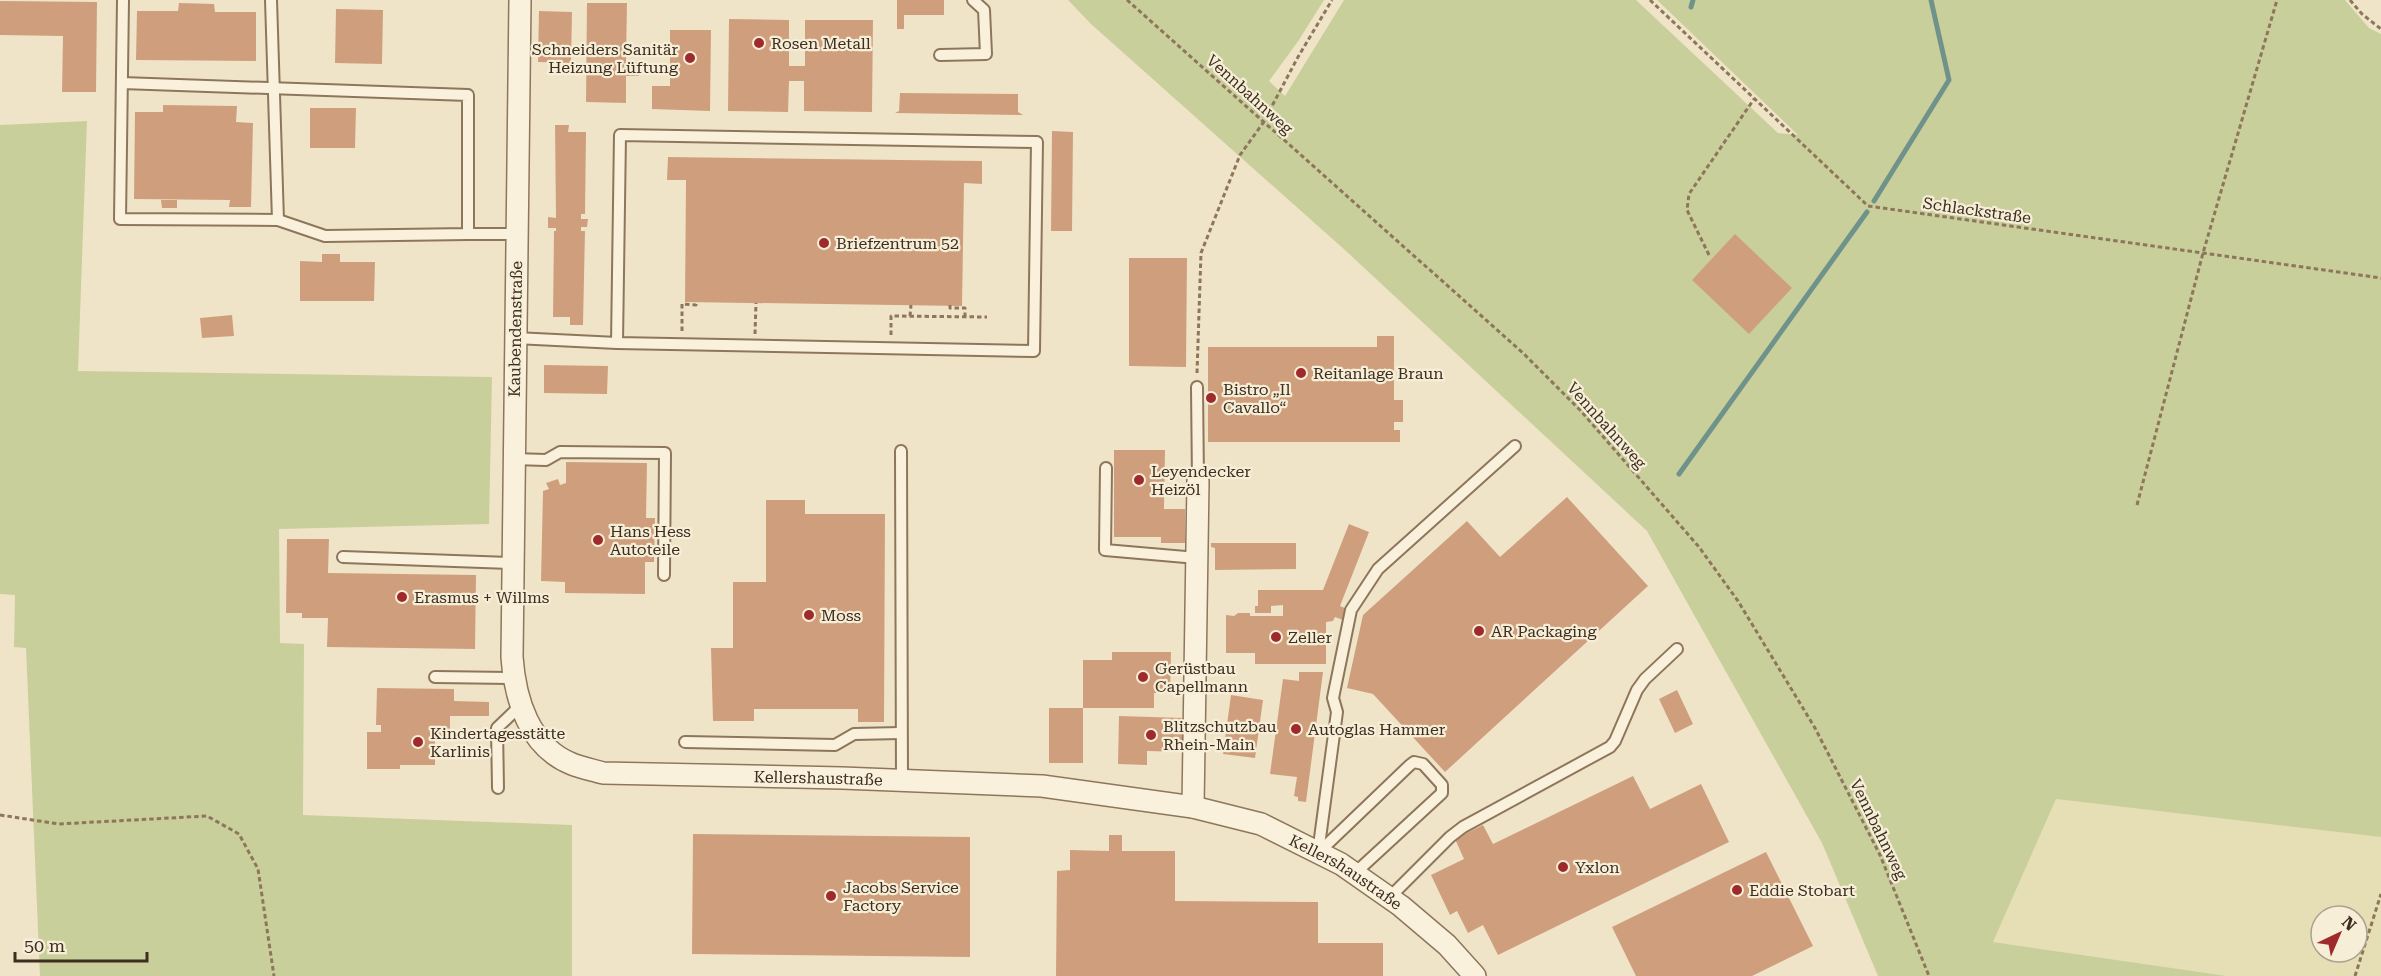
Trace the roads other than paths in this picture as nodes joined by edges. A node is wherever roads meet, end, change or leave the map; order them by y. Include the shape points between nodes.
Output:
1 (123, 0) edge
2 (271, 0) edge
3 (520, 0) edge
4 (973, 0) edge
5 (940, 55) dead end
6 (122, 83) junction
7 (274, 89) junction
8 (278, 220) junction
9 (468, 234) junction
10 (517, 234) junction
11 (515, 338) junction
12 (617, 343) junction
13 (1197, 387) road end
14 (1515, 446) dead end
15 (901, 451) dead end
16 (513, 459) junction
17 (1106, 468) dead end
18 (1198, 481) joint
19 (343, 557) dead end
20 (1197, 558) junction
21 (512, 563) junction
22 (664, 574) dead end
23 (1677, 649) dead end
24 (512, 668) junction
25 (435, 677) dead end
26 (520, 706) junction
27 (901, 734) junction
28 (685, 742) dead end
29 (902, 780) junction
30 (498, 788) dead end
31 (1193, 807) junction
32 (1318, 853) junction
33 (1354, 874) junction
34 (1389, 898) junction
35 (1475, 976) edge

1 - 6 lane
2 - 7 lane
3 - 10 street, Kaubendenstraße
4 - 5 lane via 984,10 986,54
6 - 7 lane
6 - 8 lane via 120,219
7 - 8 lane
7 - 9 lane via 468,95
8 - 9 lane via 325,236
9 - 10 lane
10 - 11 street, Kaubendenstraße
11 - 12 lane
11 - 16 street, Kaubendenstraße
12 - 12 lane via 1034,351 1037,142 621,135
13 - 18 lane
14 - 32 lane via 1378,569 1351,610 1333,698 1337,712
15 - 27 lane
16 - 21 street, Kaubendenstraße
16 - 22 lane via 546,460 560,452 665,453
17 - 20 lane via 1105,550
18 - 20 street
19 - 21 lane
20 - 31 street
21 - 24 street, Kaubendenstraße
23 - 34 lane via 1641,685 1610,747 1463,827
24 - 25 lane
24 - 26 street, Kellershaustraße
26 - 29 street, Kellershaustraße via 544,745 570,764 603,774
26 - 30 lane via 497,728
27 - 28 lane via 854,734 835,745
27 - 29 lane
29 - 31 street, Kellershaustraße via 1042,786
31 - 32 street, Kellershaustraße via 1261,824
32 - 33 street, Kellershaustraße
32 - 33 lane via 1410,765 1423,764 1442,785 1442,793
33 - 34 street, Kellershaustraße
34 - 35 street, Kellershaustraße via 1447,945

